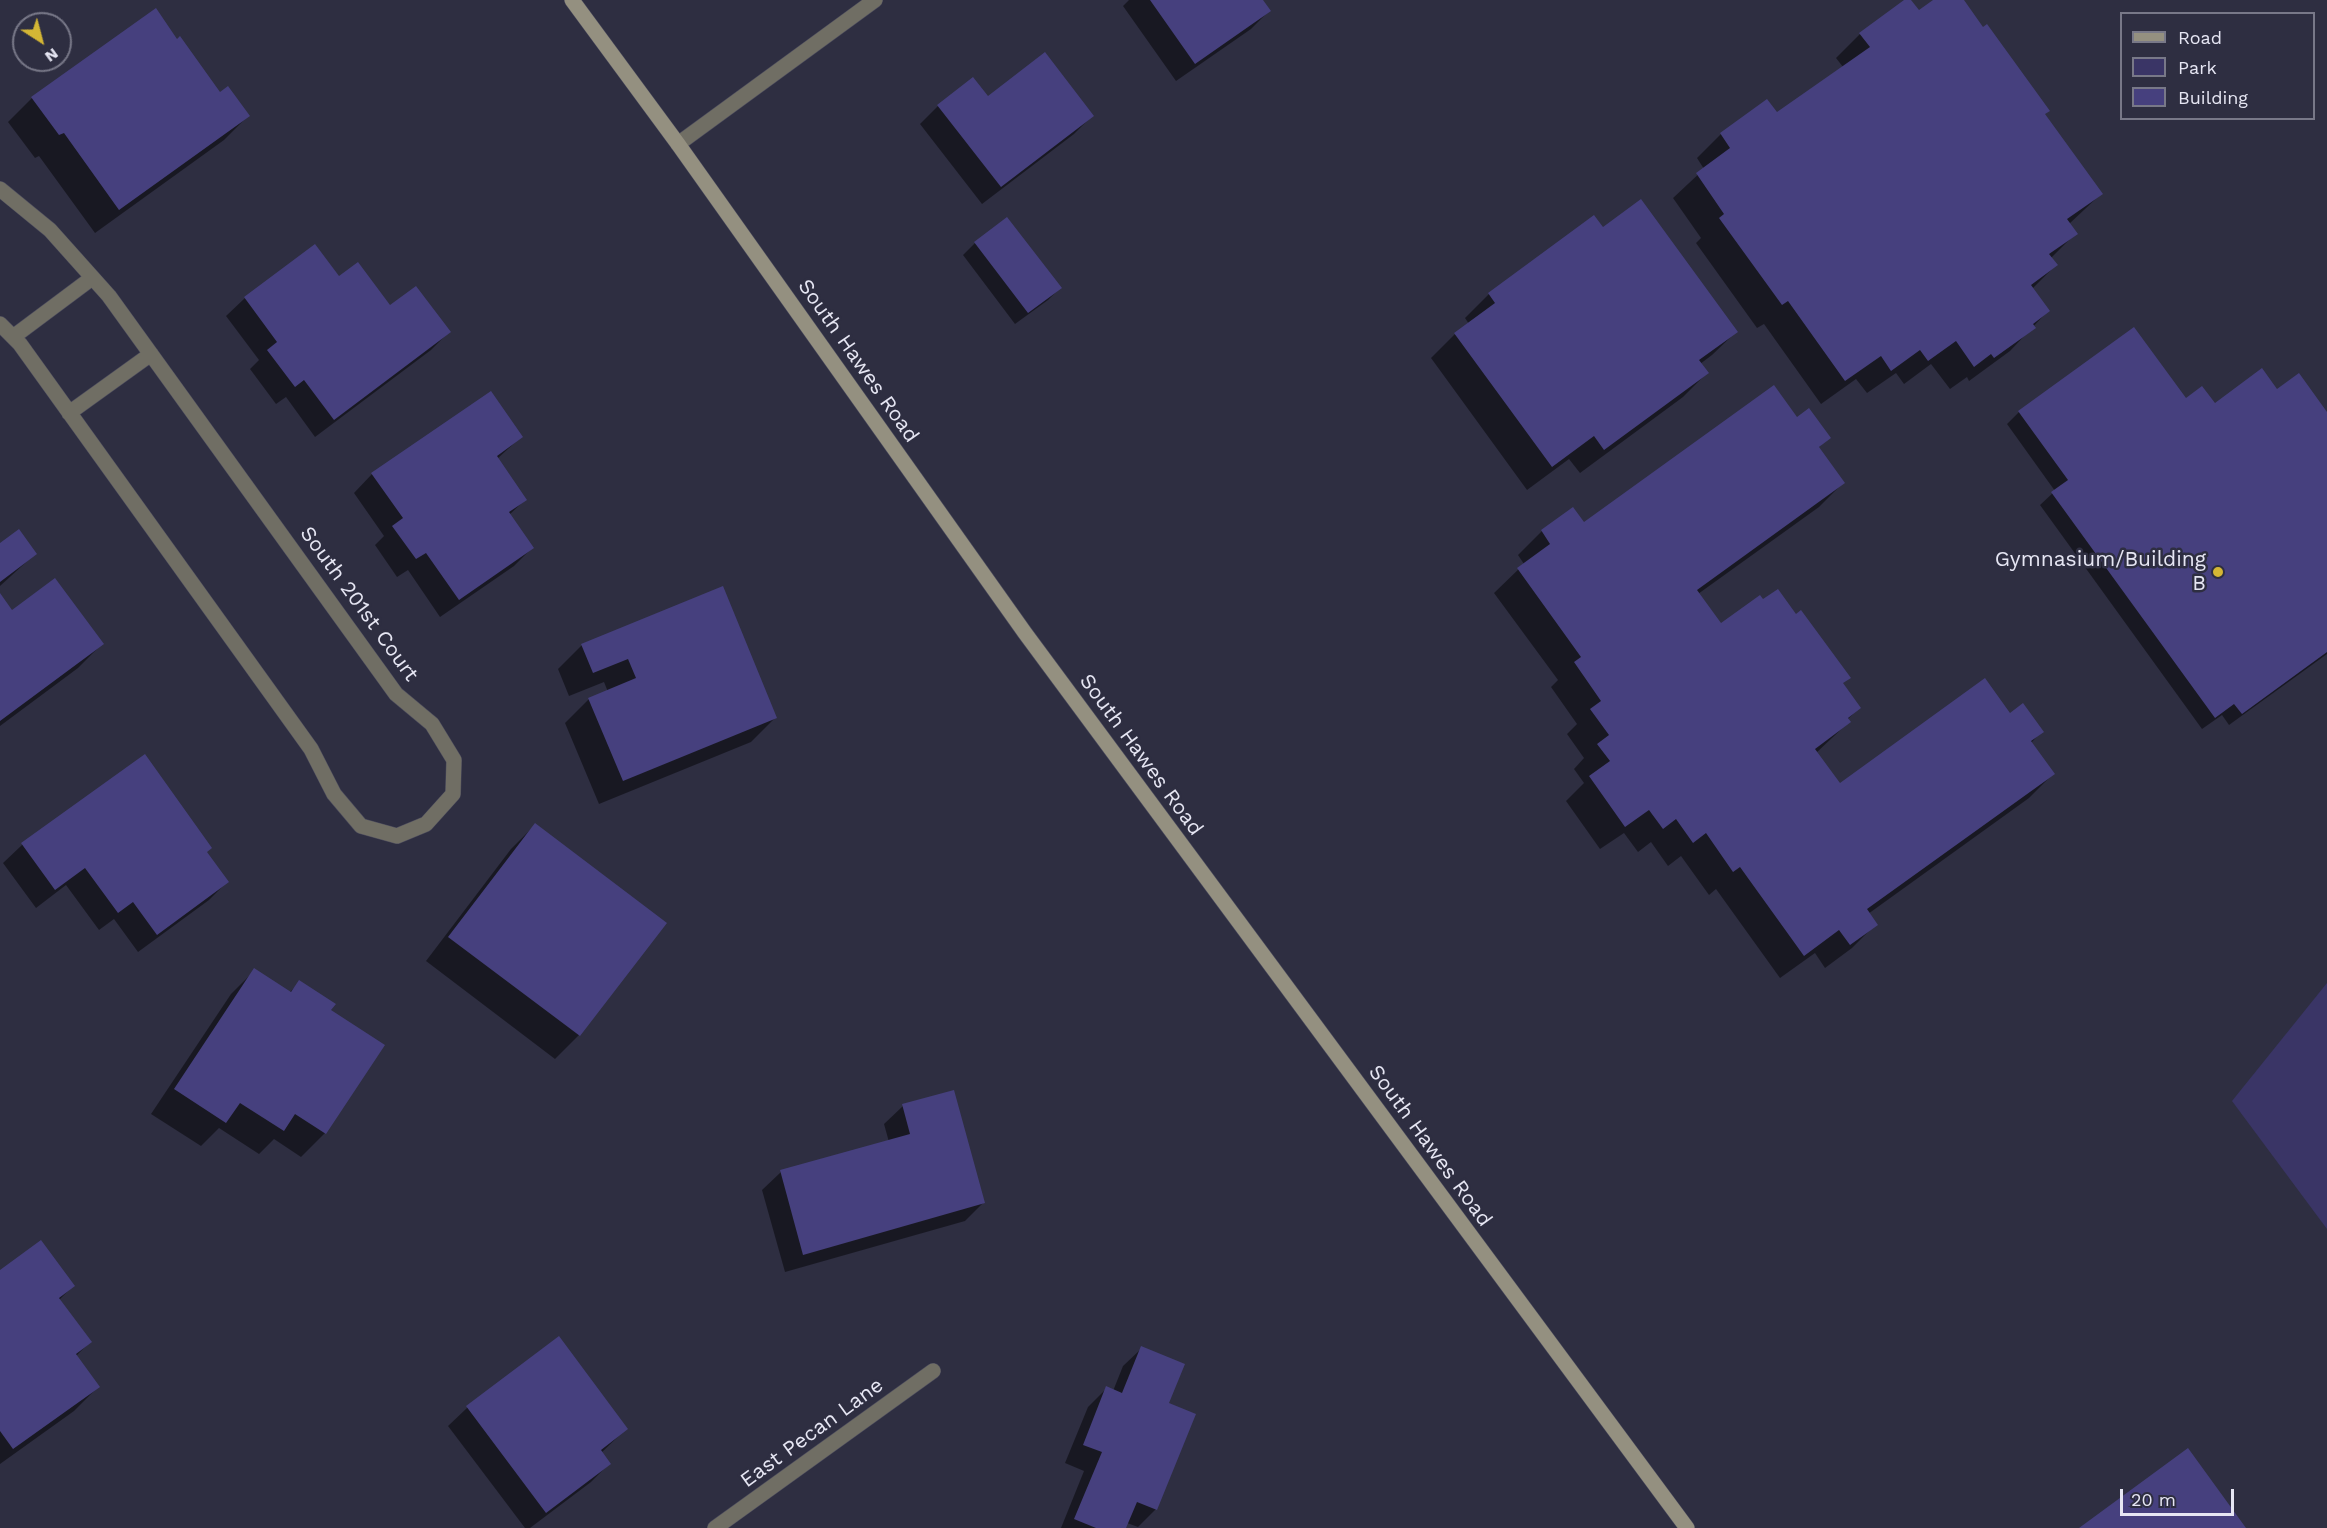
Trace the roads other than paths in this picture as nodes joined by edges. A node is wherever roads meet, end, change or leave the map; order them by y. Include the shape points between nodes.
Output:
1 (572, 0) edge
2 (875, 0) edge
3 (678, 144) junction
4 (0, 189) edge
5 (92, 278) junction
6 (0, 324) edge
7 (13, 337) junction
8 (151, 354) junction
9 (69, 413) junction
10 (933, 1371) dead end
11 (715, 1528) edge
12 (1687, 1528) edge

1 - 3 main road, South Hawes Road
2 - 3 street
3 - 12 main road, South Hawes Road via 1046,662
4 - 5 street, South 201st Court via 50,230
5 - 7 street
5 - 8 street, South 201st Court
6 - 7 street, South 201st Court
7 - 9 street, South 201st Court
8 - 9 street
8 - 9 street, South 201st Court via 396,694 432,724 454,760 453,794 426,824 397,836 361,826 334,794 311,748
10 - 11 street, East Pecan Lane

